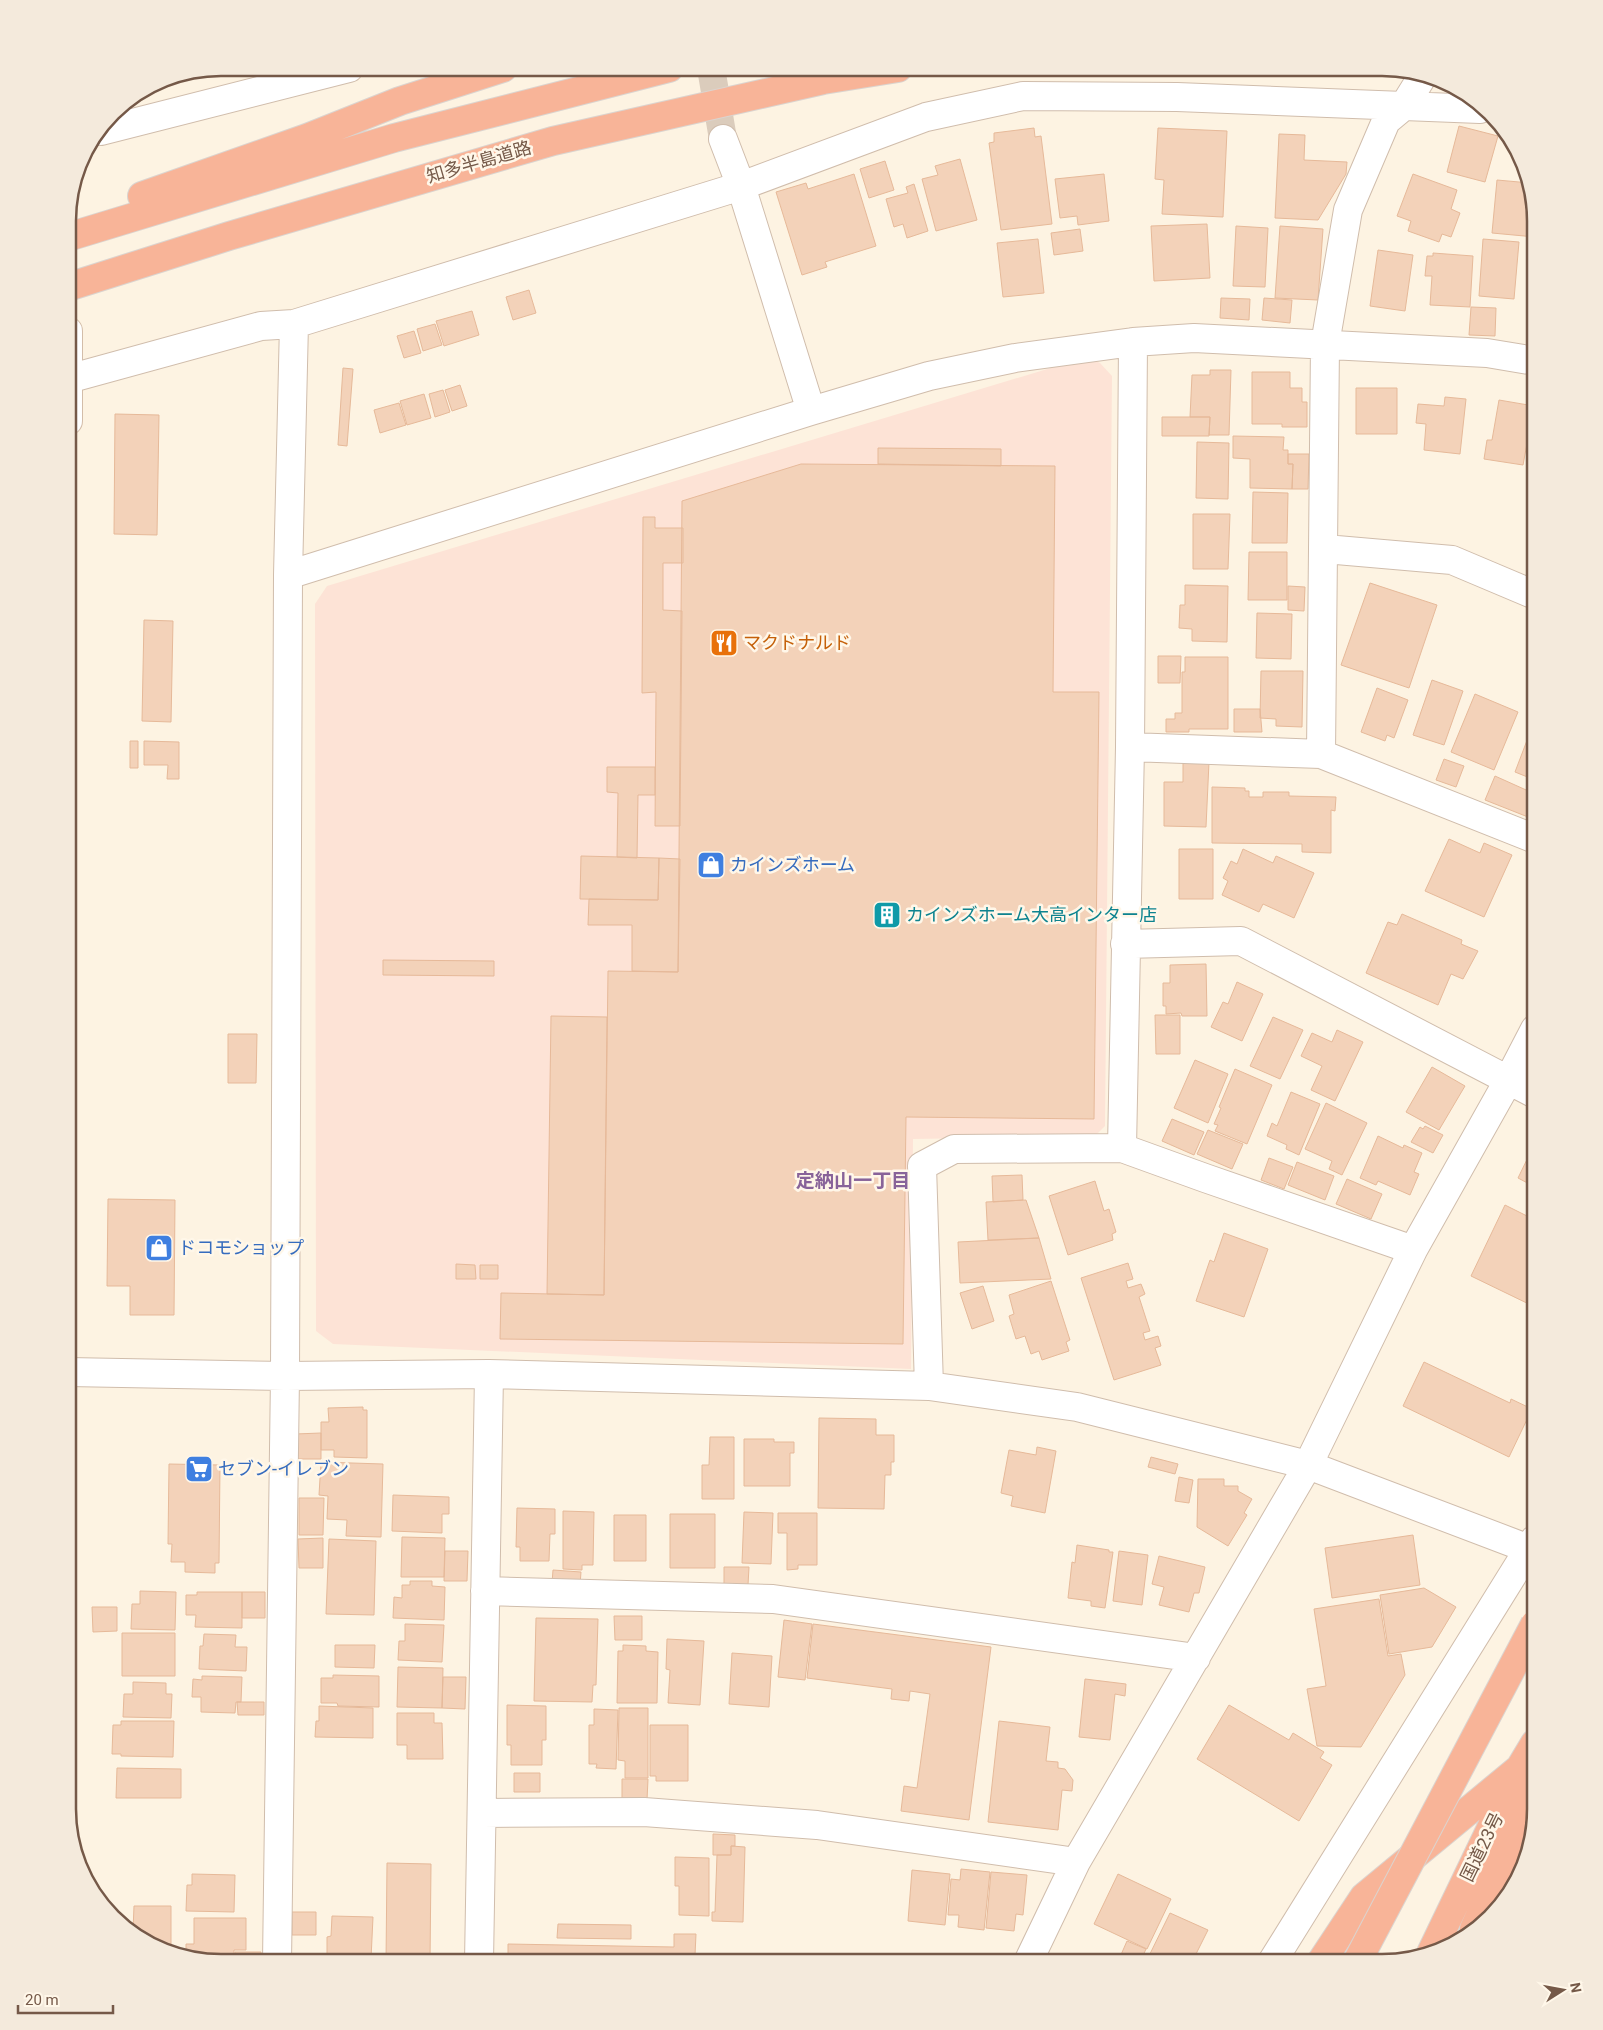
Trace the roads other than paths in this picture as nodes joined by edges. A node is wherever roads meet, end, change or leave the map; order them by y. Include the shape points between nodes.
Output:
1 (314, 77) edge
2 (475, 77) edge
3 (634, 77) edge
4 (842, 77) edge
5 (1419, 81) edge
6 (1404, 106) junction
7 (1473, 109) edge
8 (110, 129) edge
9 (723, 139) tunnel mouth
10 (741, 186) junction
11 (106, 217) junction
12 (77, 225) edge
13 (77, 232) edge
14 (77, 284) edge
15 (294, 324) junction
16 (1133, 342) junction
17 (1325, 344) junction
18 (1527, 360) edge
19 (77, 376) edge
20 (811, 411) junction
21 (1325, 549) junction
22 (288, 575) junction
23 (1527, 591) edge
24 (1130, 747) junction
25 (1321, 754) junction
26 (1527, 835) edge
27 (1125, 944) junction
28 (1527, 1046) edge
29 (1508, 1081) junction
30 (1527, 1090) edge
31 (1122, 1148) junction
32 (1414, 1250) junction
33 (76, 1372) edge
34 (489, 1374) junction
35 (285, 1376) junction
36 (929, 1386) junction
37 (1308, 1465) junction
38 (1527, 1542) edge
39 (1527, 1552) edge
40 (486, 1591) junction
41 (1527, 1641) edge
42 (1196, 1658) junction
43 (1527, 1757) edge
44 (1520, 1768) junction
45 (483, 1812) junction
46 (1527, 1814) edge
47 (1076, 1862) junction
48 (1481, 1914) edge
49 (1436, 1943) edge
50 (276, 1954) edge
51 (479, 1954) edge
52 (1032, 1954) edge
53 (1277, 1954) edge
54 (1326, 1954) edge
55 (1361, 1954) edge

1 - 8 street
2 - 11 highway via 400,101
3 - 11 highway
4 - 14 highway, 知多半島道路 via 553,141
5 - 6 street
6 - 7 street
6 - 10 street via 1177,97 1023,96 926,117
6 - 17 street via 1386,121 1348,210
9 - 10 street
10 - 15 street
10 - 20 street
11 - 12 highway
11 - 13 highway
15 - 19 street via 261,326
15 - 22 street
16 - 17 street via 1194,338
16 - 20 street via 1015,358 929,376
16 - 24 street
17 - 18 street via 1487,353
17 - 21 street
20 - 22 street
21 - 23 street via 1452,560
21 - 25 street
22 - 35 street
24 - 25 street
24 - 27 street
25 - 26 street
27 - 29 street via 1241,941
27 - 31 street
28 - 29 street
29 - 30 street
29 - 32 street
31 - 32 street
31 - 36 street via 954,1149 922,1166
32 - 37 street
33 - 35 street
34 - 35 street
34 - 36 street
34 - 40 street
35 - 50 street
36 - 37 street via 1077,1408
37 - 38 street
37 - 42 street
39 - 53 street
40 - 42 street via 773,1599
40 - 45 street
41 - 55 highway, bridge
42 - 47 street
43 - 44 highway, 国道23号
44 - 49 highway, 国道23号
44 - 54 highway via 1364,1897
45 - 47 street via 644,1812 817,1825
45 - 51 street
46 - 48 highway
47 - 52 street

